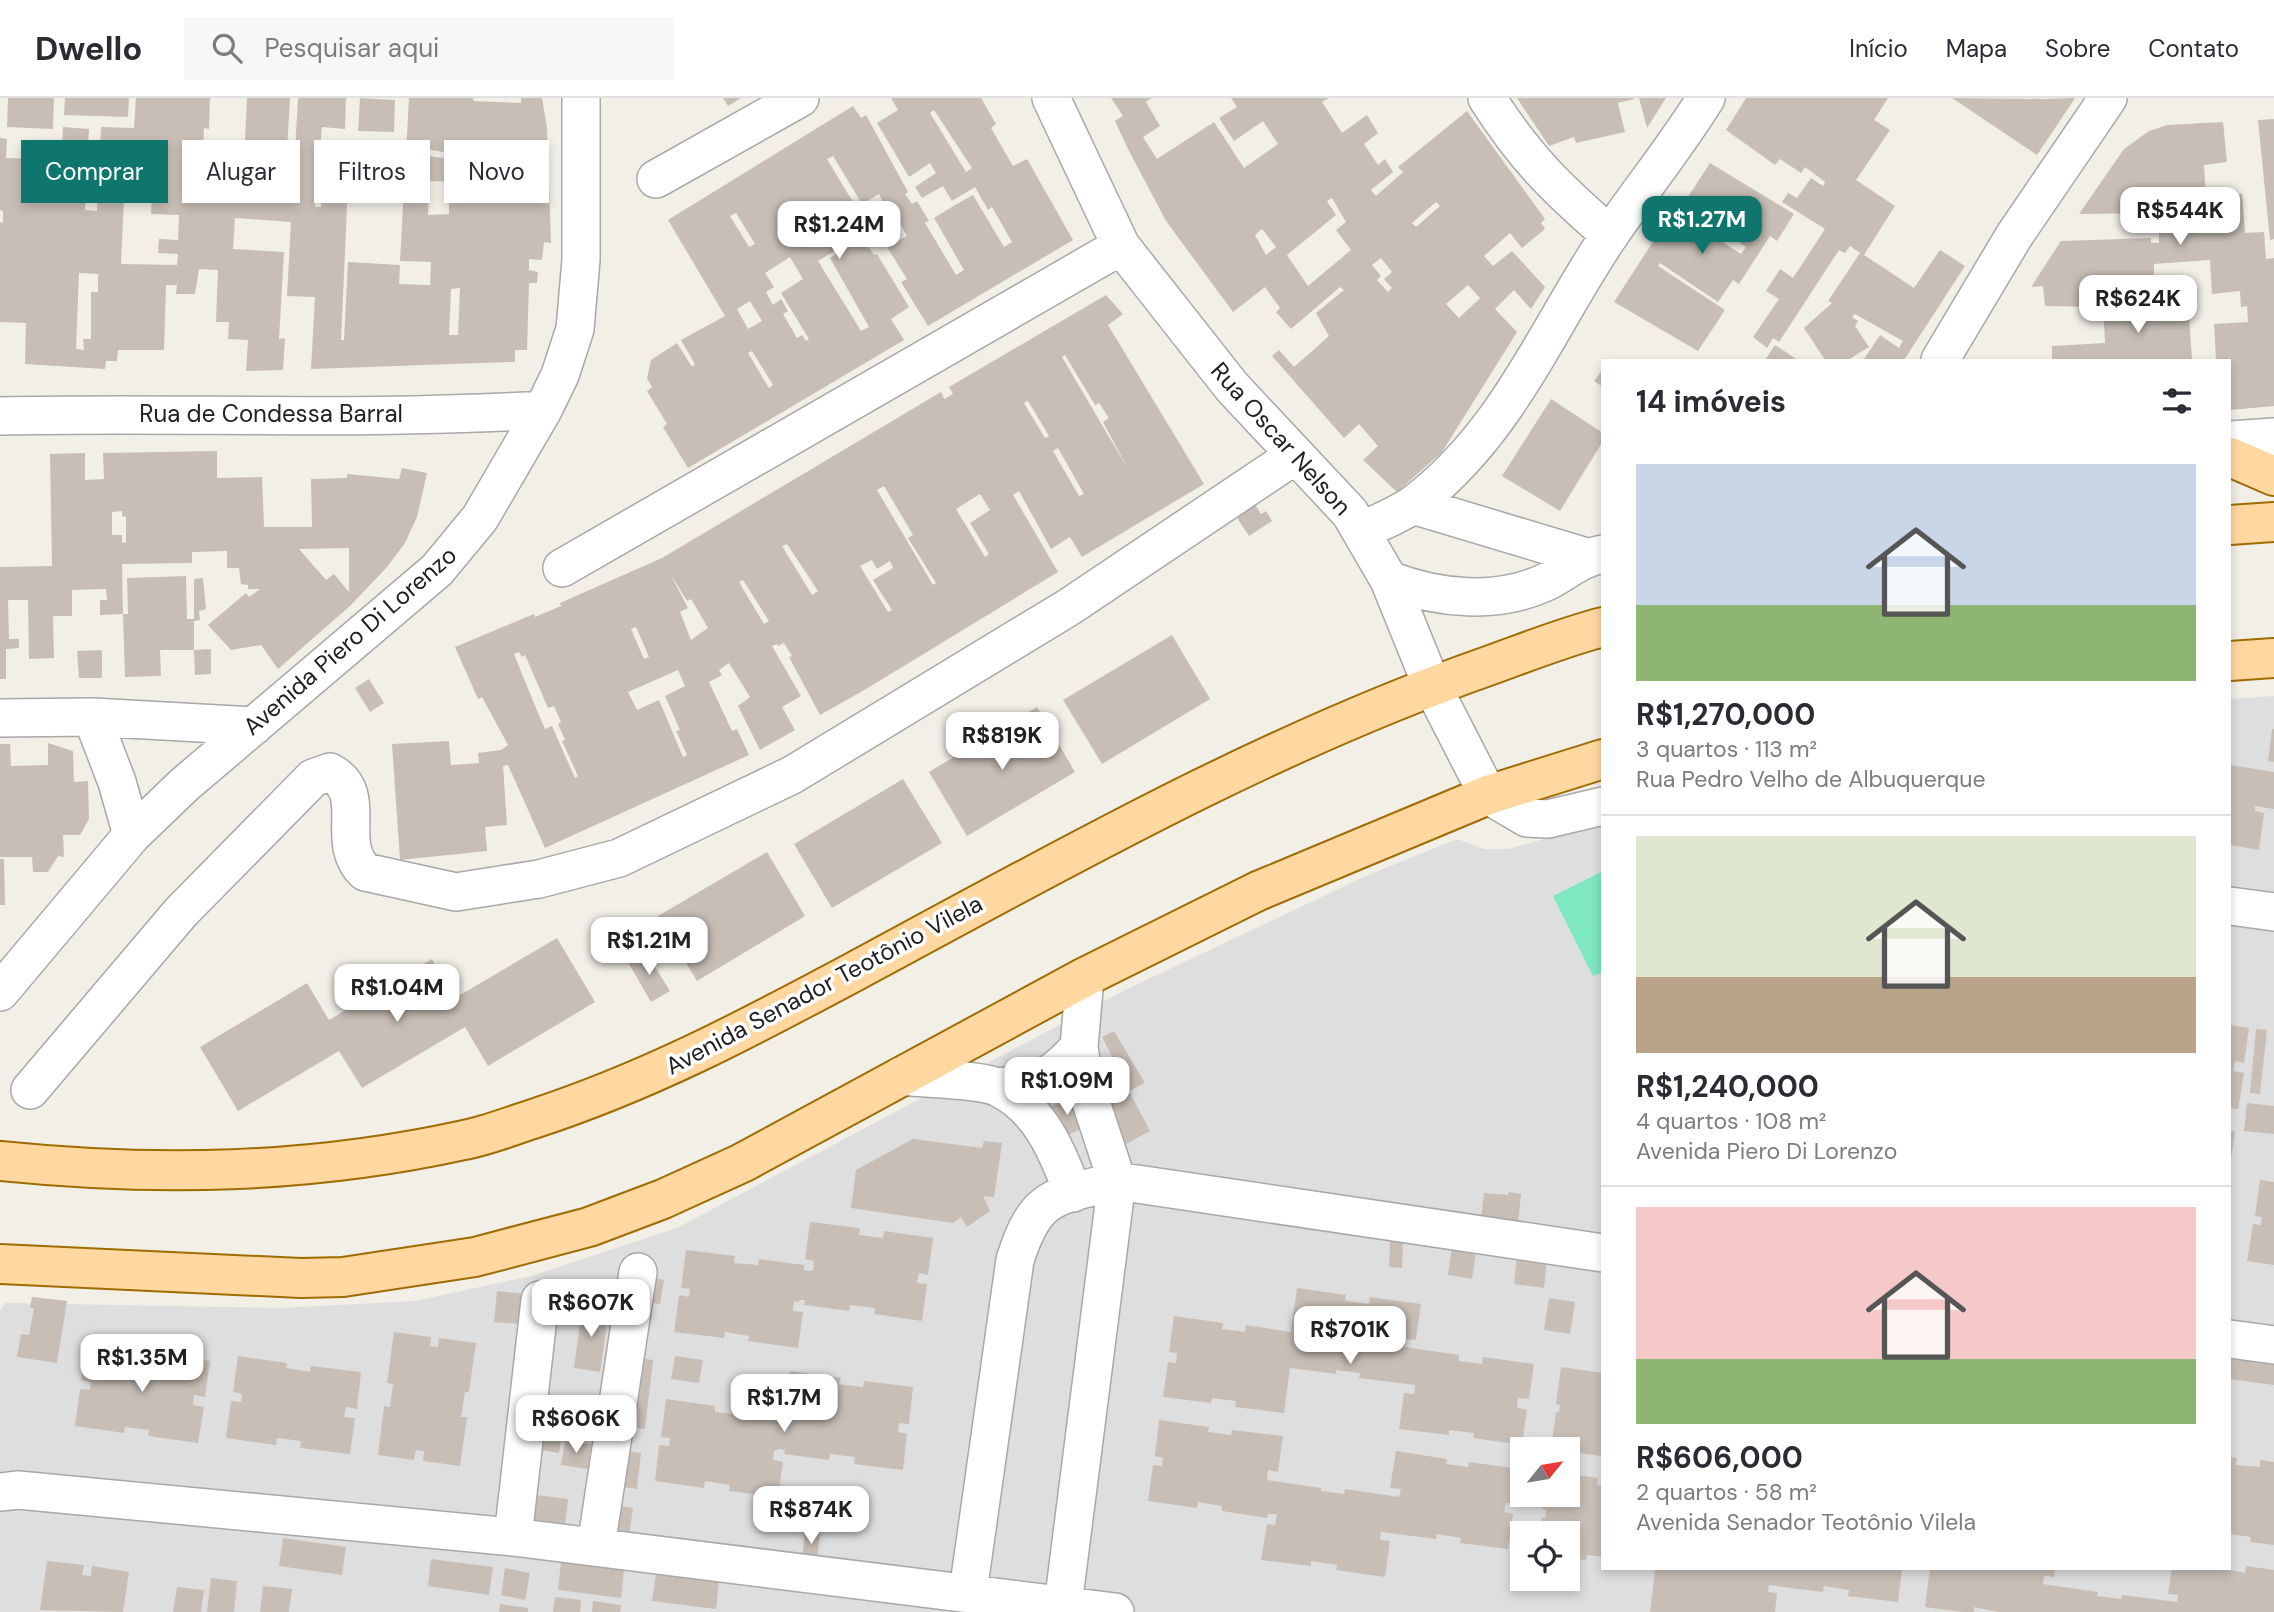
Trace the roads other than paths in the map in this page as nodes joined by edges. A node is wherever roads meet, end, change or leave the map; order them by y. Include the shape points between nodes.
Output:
1 (581, 98) edge
2 (800, 98) edge
3 (1051, 98) edge
4 (1487, 98) edge
5 (1706, 98) edge
6 (2108, 98) edge
7 (656, 179) dead end
8 (1610, 235) junction
9 (1121, 246) junction
10 (1941, 359) edge
11 (543, 410) junction
12 (7, 414) edge
13 (2274, 437) edge
14 (2231, 440) edge
15 (1294, 456) junction
16 (2231, 457) edge
17 (2274, 476) edge
18 (1413, 505) junction
19 (2274, 522) edge
20 (2231, 525) edge
21 (1362, 531) junction
22 (1594, 555) edge
23 (562, 568) dead end
24 (1389, 580) junction
25 (1601, 628) edge
26 (2274, 658) edge
27 (2231, 661) edge
28 (1432, 686) junction
29 (92, 717) junction
30 (0, 718) edge
31 (254, 726) junction
32 (1601, 760) edge
33 (1488, 795) junction
34 (1601, 806) edge
35 (132, 835) junction
36 (2231, 906) edge
37 (2274, 912) edge
38 (1085, 977) junction
39 (0, 992) edge
40 (1079, 1046) junction
41 (901, 1076) junction
42 (997, 1087) junction
43 (30, 1090) dead end
44 (0, 1161) edge
45 (1117, 1181) junction
46 (1073, 1193) junction
47 (1601, 1253) edge
48 (0, 1264) edge
49 (638, 1272) dead end
50 (540, 1300) dead end
51 (2231, 1339) edge
52 (2274, 1345) edge
53 (0, 1492) edge
54 (513, 1537) junction
55 (596, 1547) junction
56 (968, 1592) junction
57 (1063, 1605) junction
58 (1115, 1612) edge

1 - 11 street, Avenida Piero Di Lorenzo via 581,260 575,328
2 - 7 street
3 - 9 street, Rua Oscar Nelson
4 - 8 street via 1516,143 1554,186
5 - 8 street
6 - 10 street via 2014,236
8 - 18 street via 1512,400
9 - 15 street, Rua Oscar Nelson via 1224,377
9 - 23 street
11 - 12 street, Rua de Condessa Barral via 457,416
11 - 31 street, Avenida Piero Di Lorenzo via 480,518 437,570
13 - 14 street
15 - 21 street, Rua Oscar Nelson
15 - 43 street via 1069,607 792,775 619,858 539,879 456,892 365,872 350,850 351,796 342,779 330,772 313,778 181,912
16 - 17 main road
18 - 21 street
18 - 22 street
19 - 20 main road
21 - 24 street, Rua Oscar Nelson
22 - 24 street via 1528,590 1485,597 1419,592
24 - 28 street, Rua Oscar Nelson
25 - 28 main road, Avenida Senador Teotônio Vilela
26 - 27 main road
28 - 33 street, Rua Oscar Nelson
28 - 44 main road, Avenida Senador Teotônio Vilela via 1225,777 1104,837 726,1041 587,1101 466,1140 278,1167 97,1171
29 - 30 street
29 - 31 street
29 - 35 street
31 - 35 street, Avenida Piero Di Lorenzo
32 - 33 main road
33 - 34 street via 1527,818
33 - 38 main road via 1258,891
35 - 39 street, Avenida Piero Di Lorenzo
36 - 37 street
38 - 40 street
38 - 41 main road
40 - 42 street via 1050,1076
40 - 45 street via 1084,1081
41 - 42 street
41 - 48 main road via 742,1163 663,1199 589,1227 475,1257 343,1277 301,1278
42 - 46 street via 1021,1104 1047,1133
45 - 46 street
45 - 47 street
45 - 57 street
46 - 56 street via 1047,1202 1035,1213 1015,1260
49 - 55 street
50 - 54 street
51 - 52 street
53 - 54 street via 18,1490
54 - 55 street
55 - 56 street
56 - 57 street
57 - 58 street

